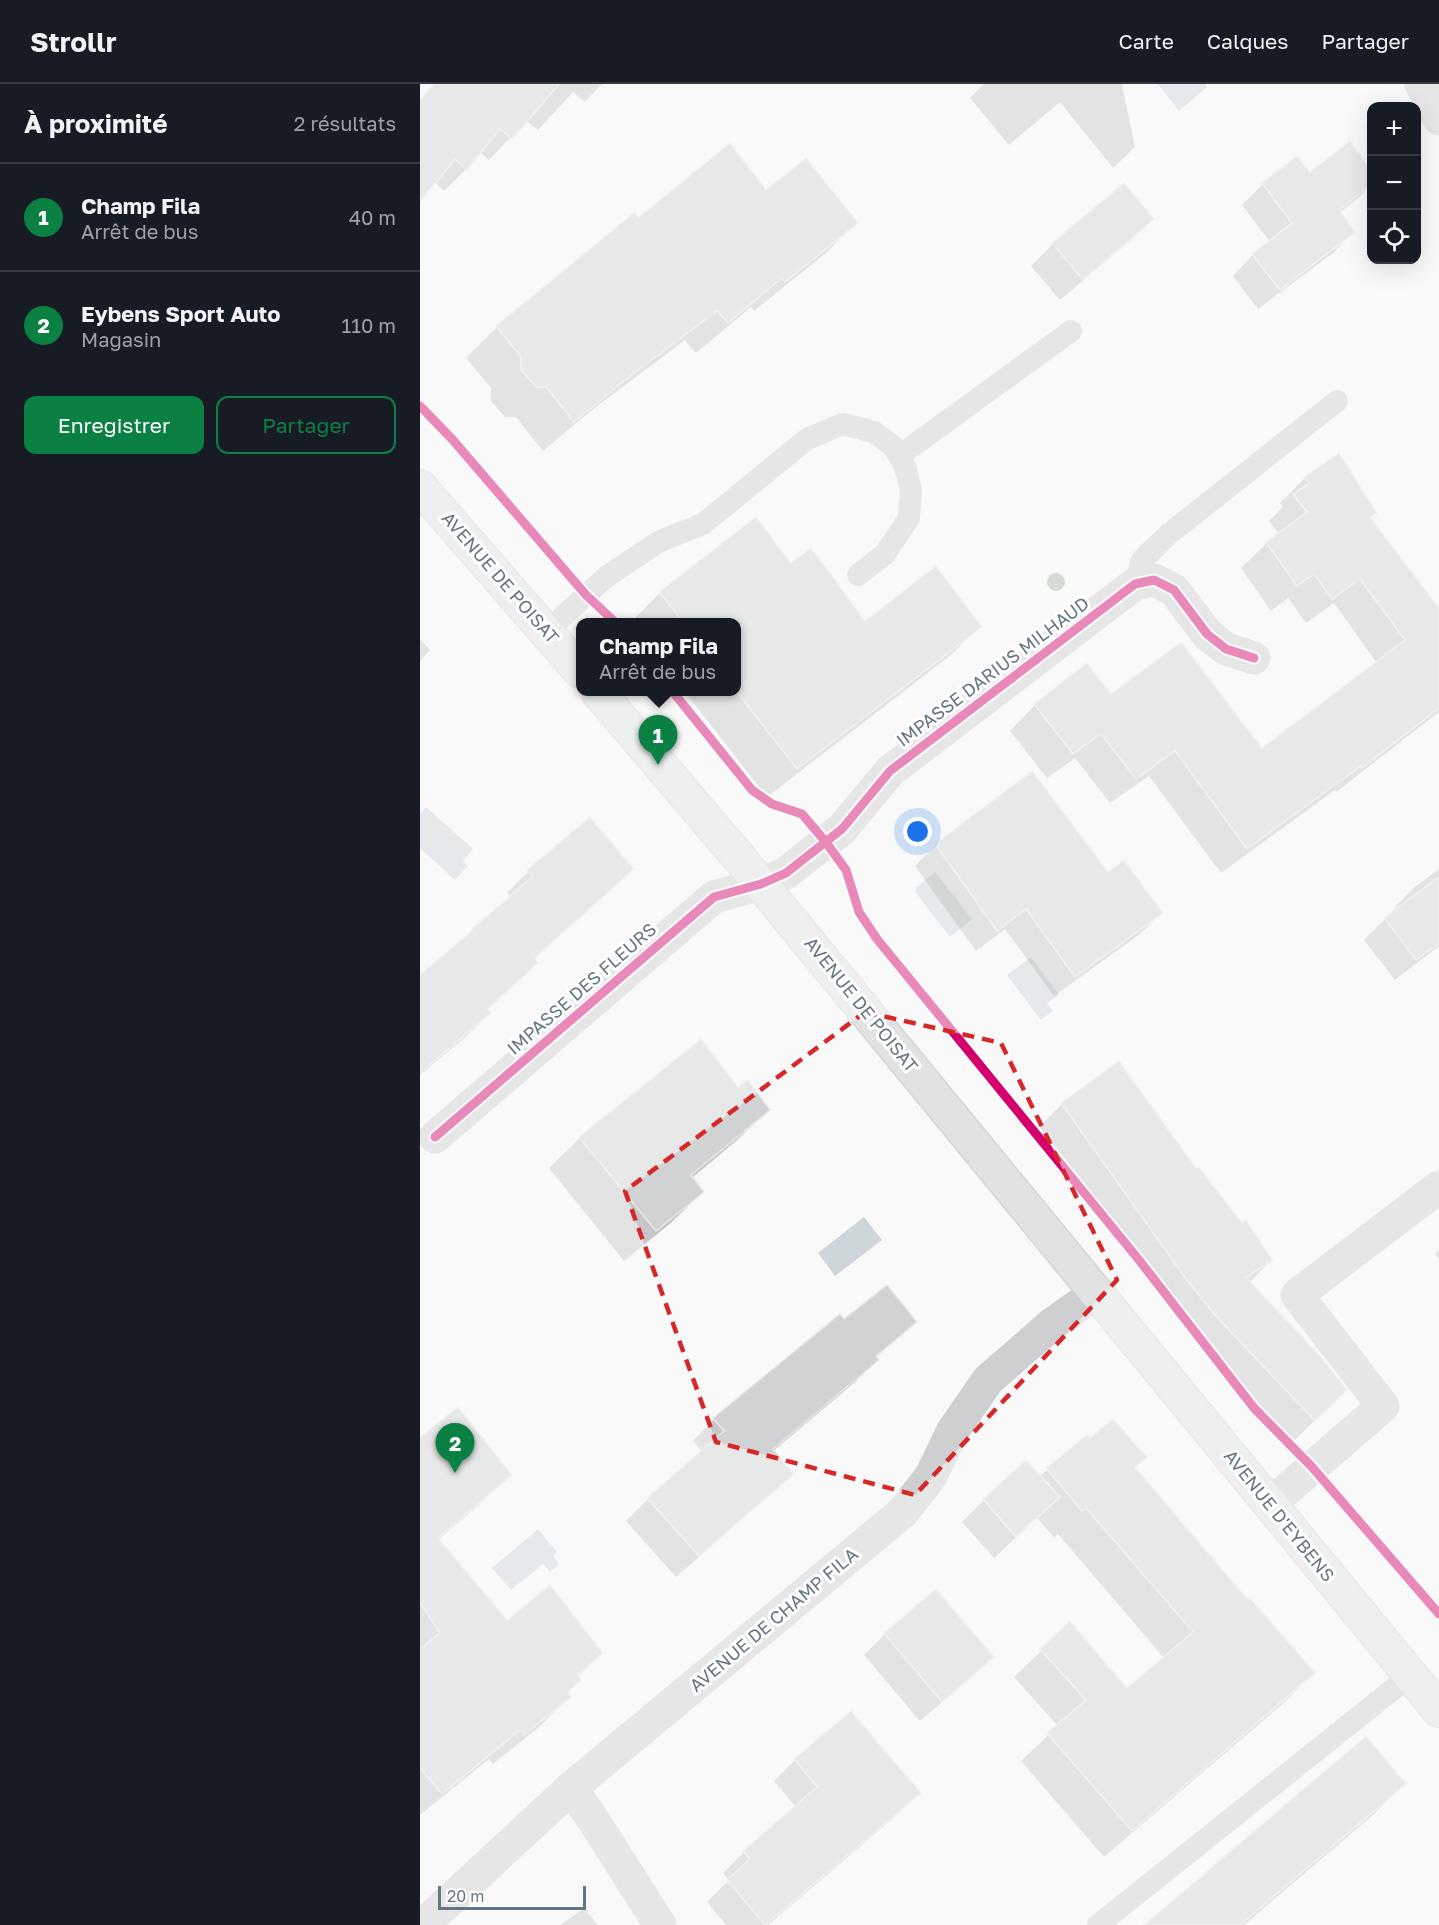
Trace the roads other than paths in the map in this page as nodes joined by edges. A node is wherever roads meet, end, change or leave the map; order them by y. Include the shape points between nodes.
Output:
1 (1421, 84) edge
2 (1439, 119) edge
3 (1071, 331) dead end
4 (1337, 401) dead end
5 (899, 456) junction
6 (420, 487) edge
7 (858, 575) dead end
8 (1135, 584) junction
9 (546, 631) junction
10 (1254, 658) dead end
11 (576, 666) edge
12 (600, 696) edge
13 (760, 884) junction
14 (435, 1137) dead end
15 (1439, 1187) edge
16 (1096, 1292) junction
17 (1120, 1322) joint
18 (1269, 1505) junction
19 (1411, 1675) junction
20 (1439, 1710) edge
21 (571, 1788) junction
22 (426, 1910) edge
23 (660, 1925) edge
24 (1098, 1925) edge

1 - 2 street
3 - 5 lane
4 - 8 lane via 1169,534 1142,560
5 - 7 lane via 911,489 909,518 885,554
5 - 9 lane via 894,447 874,432 843,424 807,439 703,524 660,541 606,578
6 - 9 main road, AVENUE DE POISAT
8 - 10 street via 1154,580 1174,590 1207,634 1226,649
8 - 13 street, IMPASSE DARIUS MILHAUD via 890,771 842,829 786,873
9 - 11 main road, AVENUE DE POISAT
12 - 13 main road, AVENUE DE POISAT
13 - 14 street, IMPASSE DES FLEURS via 714,897
13 - 16 main road, AVENUE DE POISAT
15 - 18 street via 1297,1295 1383,1406
16 - 17 main road, AVENUE DE POISAT
16 - 21 street, AVENUE DE CHAMP FILA via 988,1380 952,1432 931,1476 903,1512
17 - 18 main road, AVENUE D'EYBENS
18 - 19 main road, AVENUE D'EYBENS
19 - 20 main road, AVENUE D'EYBENS
19 - 24 lane
21 - 22 street, AVENUE DE CHAMP FILA
21 - 23 street

